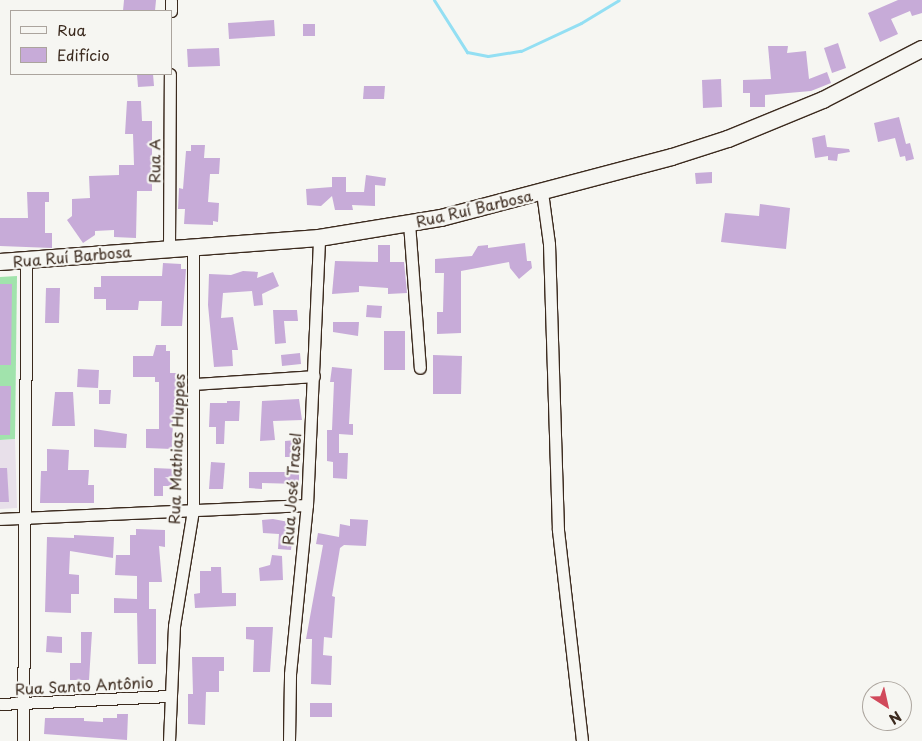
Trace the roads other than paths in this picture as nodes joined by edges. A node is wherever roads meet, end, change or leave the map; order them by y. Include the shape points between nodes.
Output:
1 (922, 49) edge
2 (170, 75) edge
3 (542, 192) junction
4 (409, 223) junction
5 (319, 238) junction
6 (193, 246) junction
7 (169, 248) junction
8 (26, 259) junction
9 (0, 262) edge
10 (420, 368) dead end
11 (314, 376) junction
12 (194, 384) junction
13 (307, 505) junction
14 (193, 510) junction
15 (25, 518) junction
16 (0, 519) edge
17 (169, 696) junction
18 (23, 703) junction
19 (0, 704) edge
20 (23, 741) edge
21 (169, 741) edge
22 (289, 741) edge
23 (582, 741) edge

1 - 3 main road, Rua Ruí Barbosa via 823,100 728,139
2 - 7 street, Rua A
3 - 4 main road, Rua Ruí Barbosa
3 - 23 street via 549,244 558,530
4 - 5 main road, Rua Ruí Barbosa
4 - 10 street
5 - 6 main road, Rua Ruí Barbosa
5 - 11 street, Rua José Trasel
6 - 7 main road, Rua Ruí Barbosa
6 - 12 street, Rua Mathias Huppes
7 - 8 main road, Rua Ruí Barbosa
8 - 9 main road, Rua Ruí Barbosa
8 - 15 street
11 - 12 street
11 - 13 street, Rua José Trasel
12 - 14 street, Rua Mathias Huppes
13 - 14 street
13 - 22 street, Rua José Trasel via 290,674
14 - 15 street
14 - 17 street, Rua Mathias Huppes via 174,626
15 - 16 street
15 - 18 street
17 - 18 street, Rua Santo Antônio
17 - 21 street, Rua Mathias Huppes
18 - 19 street, Rua Santo Antônio
18 - 20 street

